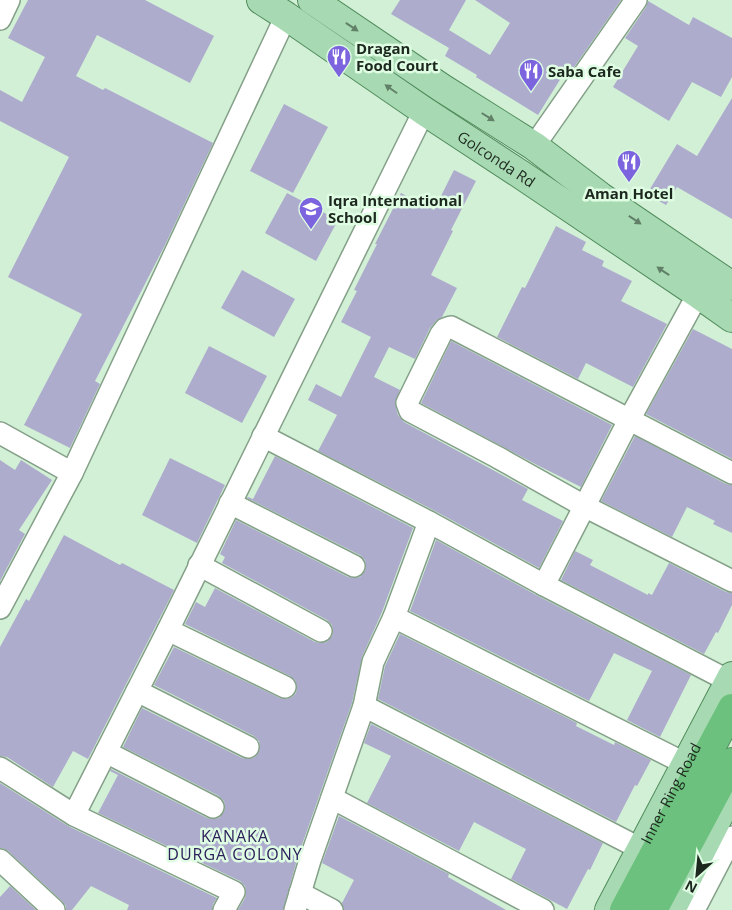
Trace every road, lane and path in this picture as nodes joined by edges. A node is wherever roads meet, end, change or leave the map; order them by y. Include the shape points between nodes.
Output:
1 (9, 0) edge
2 (261, 0) edge
3 (312, 0) edge
4 (636, 0) edge
5 (286, 16) junction
6 (0, 19) edge
7 (424, 112) junction
8 (534, 146) junction
9 (732, 286) edge
10 (698, 294) junction
11 (732, 318) edge
12 (629, 420) junction
13 (0, 433) edge
14 (263, 436) junction
15 (72, 473) junction
16 (732, 473) edge
17 (230, 503) junction
18 (584, 506) junction
19 (429, 522) junction
20 (199, 565) junction
21 (354, 566) dead end
22 (732, 580) edge
23 (544, 585) junction
24 (0, 608) edge
25 (394, 616) junction
26 (168, 630) junction
27 (321, 631) dead end
28 (731, 678) edge
29 (286, 687) dead end
30 (137, 691) junction
31 (364, 706) junction
32 (732, 708) edge
33 (248, 747) dead end
34 (106, 752) junction
35 (732, 762) edge
36 (686, 764) junction
37 (0, 768) edge
38 (732, 790) edge
39 (332, 798) junction
40 (214, 807) dead end
41 (74, 815) junction
42 (732, 836) edge
43 (641, 849) junction
44 (0, 860) edge
45 (297, 902) edge
46 (54, 910) edge
47 (224, 910) edge
48 (332, 910) edge
49 (543, 910) edge
50 (609, 910) edge
51 (624, 910) edge
52 (653, 910) edge
53 (671, 910) edge
54 (694, 910) edge

1 - 6 street
2 - 5 main road, Golconda Rd
3 -> 8 main road, Golconda Rd
4 - 8 street
7 -> 5 main road, Golconda Rd
5 - 15 street
10 -> 7 main road, Golconda Rd
7 - 14 street
8 -> 9 main road, Golconda Rd via 601,197
10 - 11 main road, Golconda Rd
10 - 12 street
12 - 16 street
12 - 18 street
12 - 18 street via 451,327 441,334 407,402 410,411
13 - 15 street
14 - 17 street
14 - 19 street
15 - 24 street
17 - 20 street
17 - 21 street
18 - 22 street
18 - 23 street
19 - 23 street
19 - 25 street
20 - 26 street
20 - 27 street
23 - 28 street
25 - 31 street via 373,662
25 - 36 street
26 - 29 street
26 - 30 street
28 - 36 main road, Inner Ring Road
30 - 33 street
30 - 34 street
31 - 39 street
31 - 43 street
32 - 51 highway
34 - 40 street
34 - 41 street
35 - 52 highway
36 - 43 main road, Inner Ring Road
37 - 41 street
38 - 53 main road
39 - 45 street
39 - 49 street
41 - 47 street via 234,892
42 - 54 street
43 - 50 main road, Inner Ring Road
44 - 46 street
45 - 48 street

